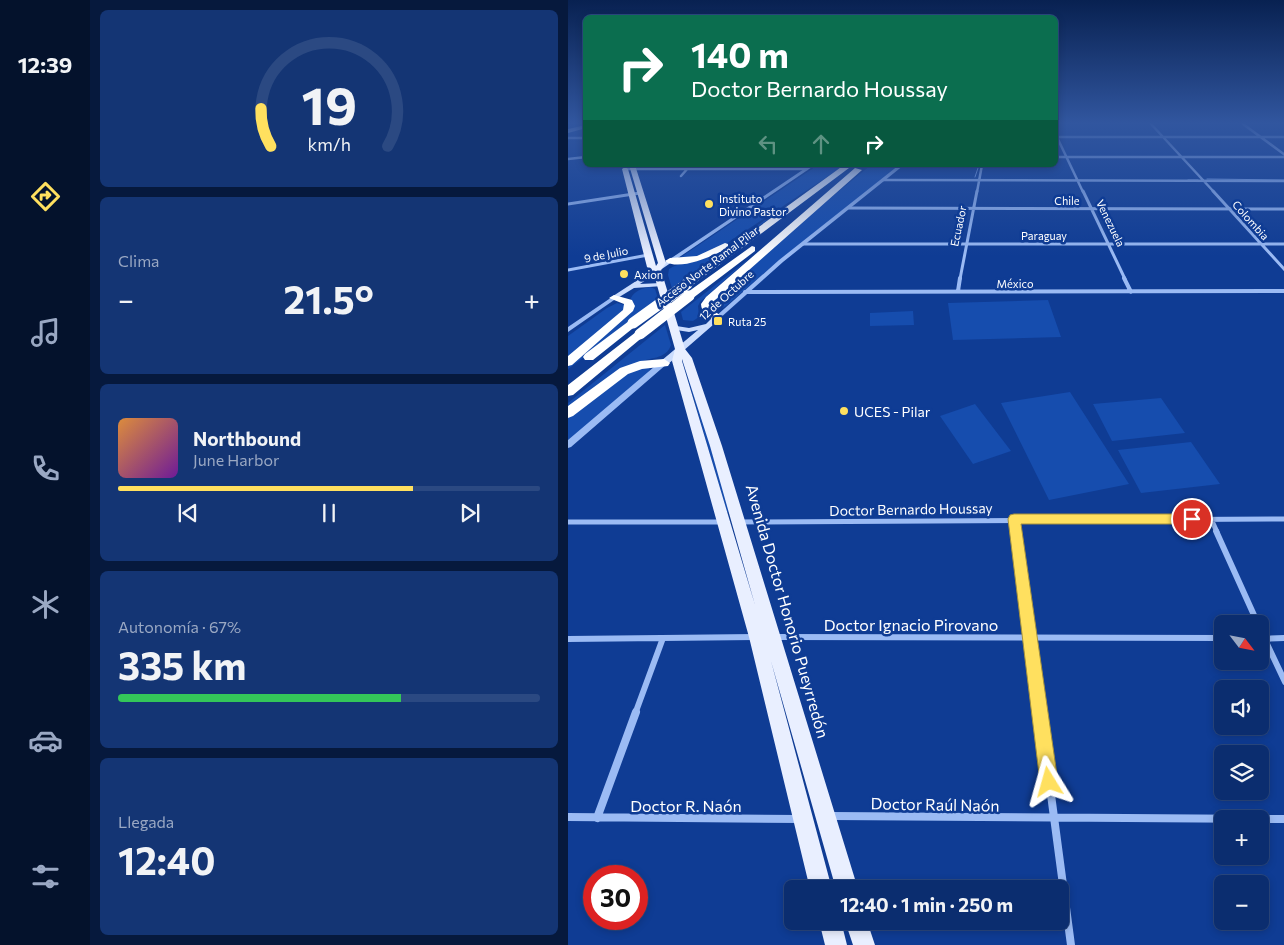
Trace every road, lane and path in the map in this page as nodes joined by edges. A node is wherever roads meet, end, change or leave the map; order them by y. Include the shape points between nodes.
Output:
1 (628, 168) edge
2 (629, 168) edge
3 (687, 168) edge
4 (790, 168) edge
5 (853, 168) edge
6 (856, 168) edge
7 (856, 168) edge
8 (898, 168) edge
9 (981, 168) edge
10 (1072, 168) edge
11 (1192, 168) edge
12 (807, 169) joint
13 (840, 172) junction
14 (681, 176) dead end
15 (883, 180) junction
16 (978, 181) junction
17 (1078, 181) junction
18 (1203, 181) junction
19 (1284, 181) edge
20 (640, 193) junction
21 (631, 194) junction
22 (568, 204) edge
23 (849, 208) junction
24 (973, 209) junction
25 (1093, 209) junction
26 (1229, 209) junction
27 (1284, 209) edge
28 (966, 243) junction
29 (803, 244) junction
30 (1110, 244) junction
31 (1261, 244) junction
32 (1284, 244) edge
33 (648, 255) junction
34 (670, 261) junction
35 (568, 270) edge
36 (657, 270) junction
37 (1284, 270) edge
38 (661, 285) junction
39 (632, 286) junction
40 (958, 291) junction
41 (1284, 291) edge
42 (745, 292) junction
43 (1132, 292) junction
44 (614, 298) junction
45 (717, 318) junction
46 (709, 325) junction
47 (672, 327) junction
48 (568, 330) edge
49 (680, 349) junction
50 (568, 362) edge
51 (664, 363) junction
52 (568, 372) edge
53 (568, 392) edge
54 (568, 413) edge
55 (568, 445) edge
56 (1014, 519) junction
57 (1211, 519) junction
58 (1284, 519) edge
59 (568, 522) edge
60 (723, 522) junction
61 (740, 522) junction
62 (1254, 615) edge
63 (757, 637) junction
64 (774, 637) junction
65 (663, 638) junction
66 (1030, 638) junction
67 (1214, 638) edge
68 (1269, 638) edge
69 (1284, 638) edge
70 (568, 639) edge
71 (1269, 651) edge
72 (1284, 682) edge
73 (825, 816) junction
74 (568, 817) edge
75 (596, 818) junction
76 (1284, 818) edge
77 (803, 819) junction
78 (1054, 819) junction
79 (819, 880) edge
80 (844, 880) edge
81 (832, 930) edge
82 (859, 930) edge
83 (836, 945) edge
84 (864, 945) edge
85 (1071, 945) edge

1 - 21 main road
2 - 20 main road
3 - 14 street
4 - 12 street
5 - 13 highway, Acceso Norte Ramal Pilar
6 - 53 highway, Acceso Norte Ramal Pilar, bridge
7 - 45 highway via 710,299 706,309
8 - 15 street, 12 de Octubre
9 - 16 street, Ecuador
10 - 17 street, Venezuela
11 - 18 street, Colombia
12 - 34 street
13 - 34 highway via 712,254 694,260
13 - 52 highway, Acceso Norte Ramal Pilar, bridge
15 - 16 street
15 - 23 street, 12 de Octubre
16 - 17 street
16 - 24 street, Ecuador
17 - 18 street
17 - 25 street, Venezuela
18 - 19 street
18 - 26 street, Colombia
20 - 21 street
20 - 36 main road via 662,263
21 - 22 street
21 - 33 main road
23 - 24 street, Chile
23 - 29 street, 12 de Octubre
24 - 25 street, Chile
24 - 28 street, Ecuador
25 - 26 street, Chile
25 - 30 street, Venezuela
26 - 27 street, Chile
26 - 31 street, Colombia
28 - 29 street, Paraguay
28 - 30 street, Paraguay
28 - 40 street, Ecuador
29 - 42 street, 12 de Octubre
30 - 31 street, Paraguay
30 - 43 street, Venezuela
31 - 32 street, Paraguay
31 - 37 street, Colombia
33 - 35 street, 9 de Julio
33 - 36 main road
34 - 36 main road
36 - 38 main road, Avenida Doctor Honorio Pueyrredón
36 - 39 main road
38 - 39 main road
38 - 47 main road, Avenida Doctor Honorio Pueyrredón
39 - 44 main road
40 - 42 street, México
40 - 43 street, México
41 - 43 street, México
42 - 45 street, 12 de Octubre
44 - 48 street
44 - 50 highway via 628,302 628,311
45 - 46 main road, 12 de Octubre
46 - 47 main road via 692,330
46 - 49 main road, 12 de Octubre
47 - 49 main road, Avenida Doctor Honorio Pueyrredón
49 - 51 main road, 12 de Octubre
49 - 60 main road, Avenida Doctor Honorio Pueyrredón via 677,361
49 - 61 main road, Avenida Doctor Honorio Pueyrredón via 687,358 700,394
51 - 54 highway via 640,365 624,371
51 - 55 street, 12 de Octubre
56 - 57 street, Doctor Bernardo Houssay
56 - 61 street, Doctor Bernardo Houssay
56 - 66 street
57 - 58 street, Doctor Bernardo Houssay
57 - 62 street
59 - 60 street, Doctor Bernardo Houssay
60 - 61 street, Doctor Bernardo Houssay
60 - 63 main road, Avenida Doctor Honorio Pueyrredón
61 - 64 main road, Avenida Doctor Honorio Pueyrredón
63 - 64 street, Doctor Ignacio Pirovano
63 - 65 street, Doctor Ignacio Pirovano
63 - 77 main road, Avenida Doctor Honorio Pueyrredón
64 - 66 street, Doctor Ignacio Pirovano
64 - 73 main road, Avenida Doctor Honorio Pueyrredón
65 - 70 street, Doctor Ignacio Pirovano
65 - 75 street
66 - 67 street, Doctor Ignacio Pirovano
66 - 78 street
68 - 69 street
71 - 72 street
73 - 78 street, Doctor Raúl Naón
73 - 80 main road, Avenida Doctor Honorio Pueyrredón
74 - 75 street, Doctor R. Naón
75 - 77 street, Doctor R. Naón
76 - 78 street, Doctor Raúl Naón
77 - 79 main road, Avenida Doctor Honorio Pueyrredón
78 - 85 street
81 - 83 main road
82 - 84 main road

